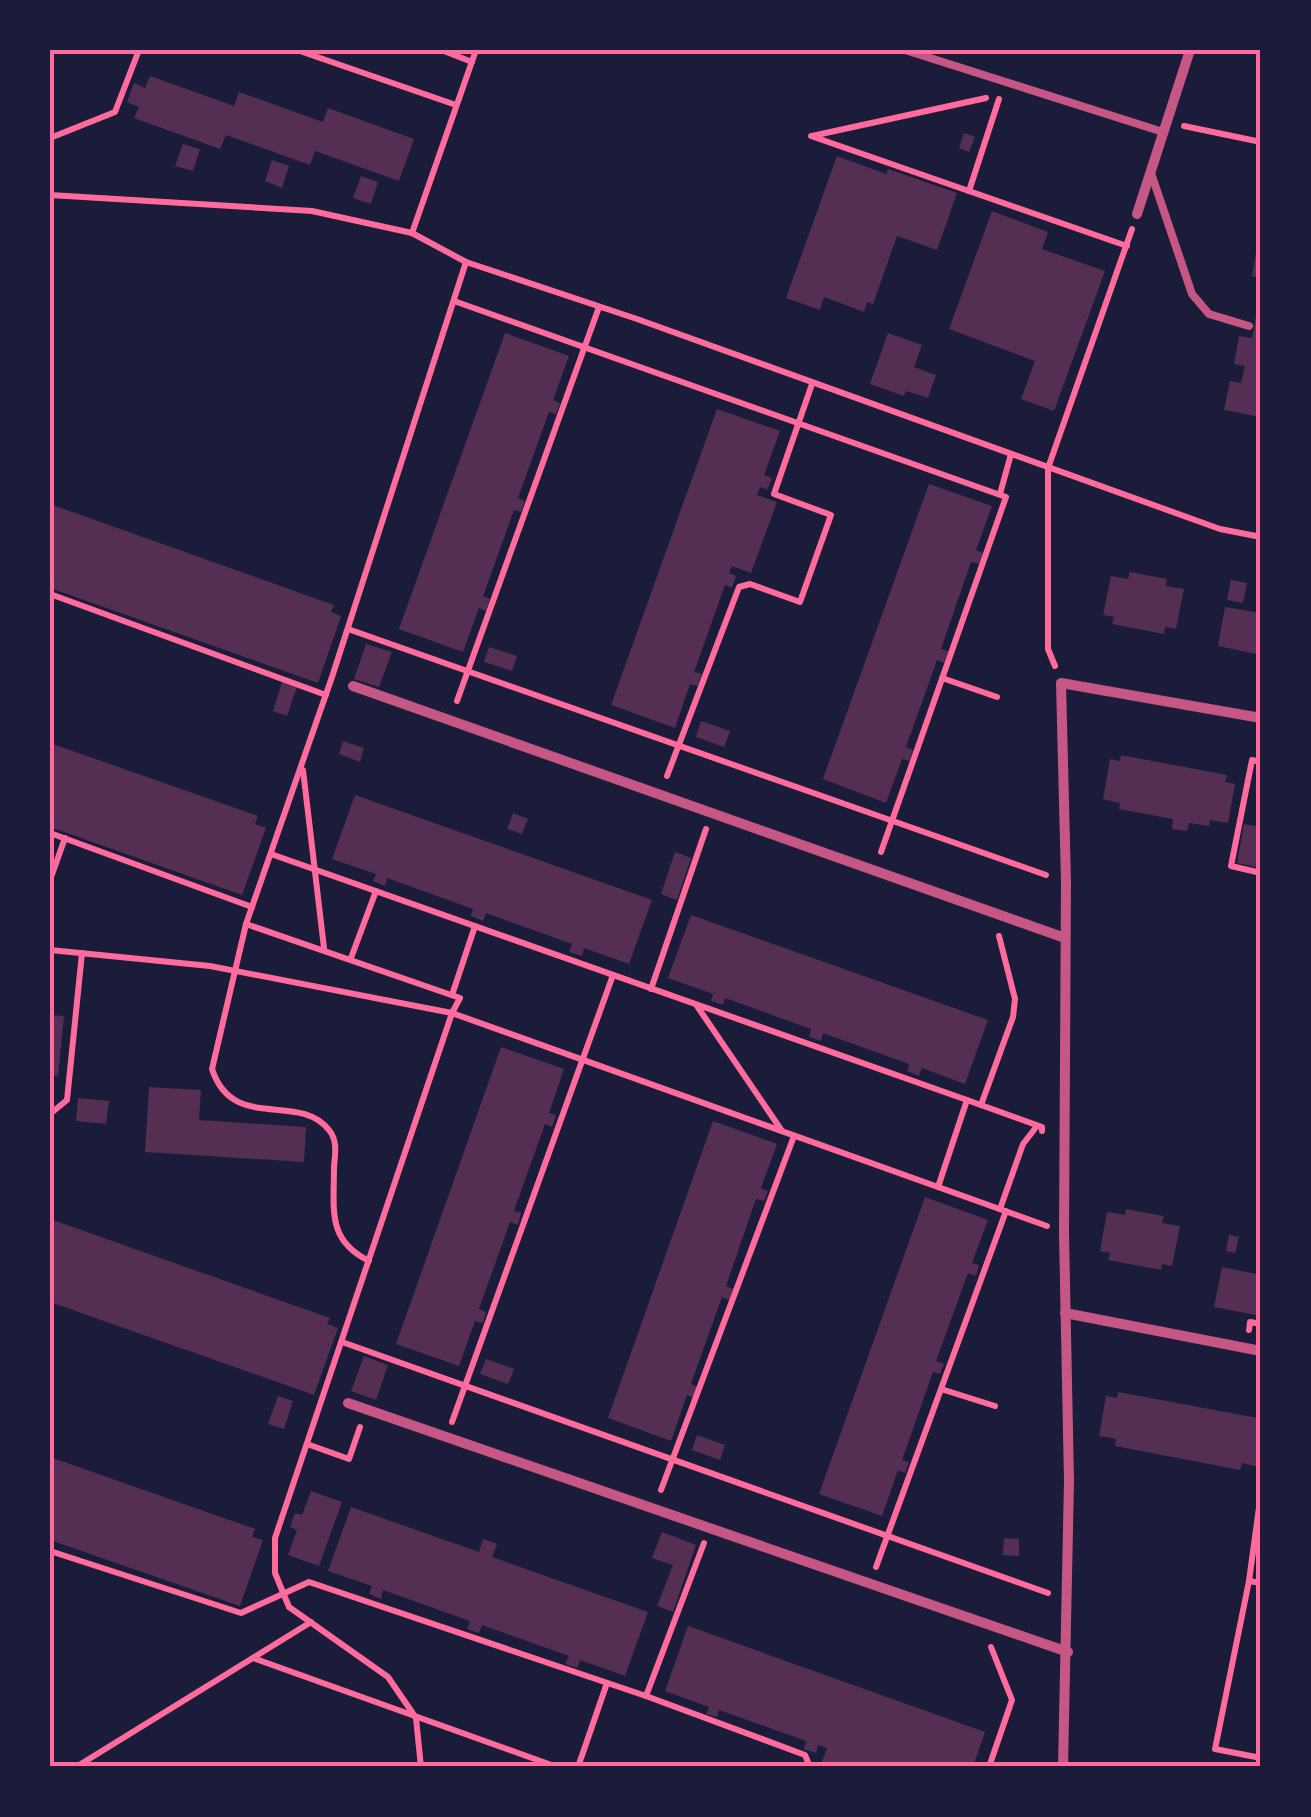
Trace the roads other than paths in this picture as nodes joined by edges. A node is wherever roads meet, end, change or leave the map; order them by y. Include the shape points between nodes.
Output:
1 (905, 50) edge
2 (1190, 50) edge
3 (1164, 128) junction
4 (1150, 173) junction
5 (1137, 214) road end
6 (1249, 326) dead end
7 (353, 686) dead end
8 (1261, 718) edge
9 (1065, 938) junction
10 (1066, 1313) junction
11 (1261, 1352) edge
12 (348, 1403) dead end
13 (1068, 1652) junction
14 (1063, 1767) edge

1 - 3 lane
2 - 3 street
3 - 4 street
4 - 5 street
4 - 6 lane via 1192,294 1210,314
7 - 9 street
8 - 9 street via 1061,683
9 - 10 street
10 - 11 street
10 - 13 street
12 - 13 street
13 - 14 street

